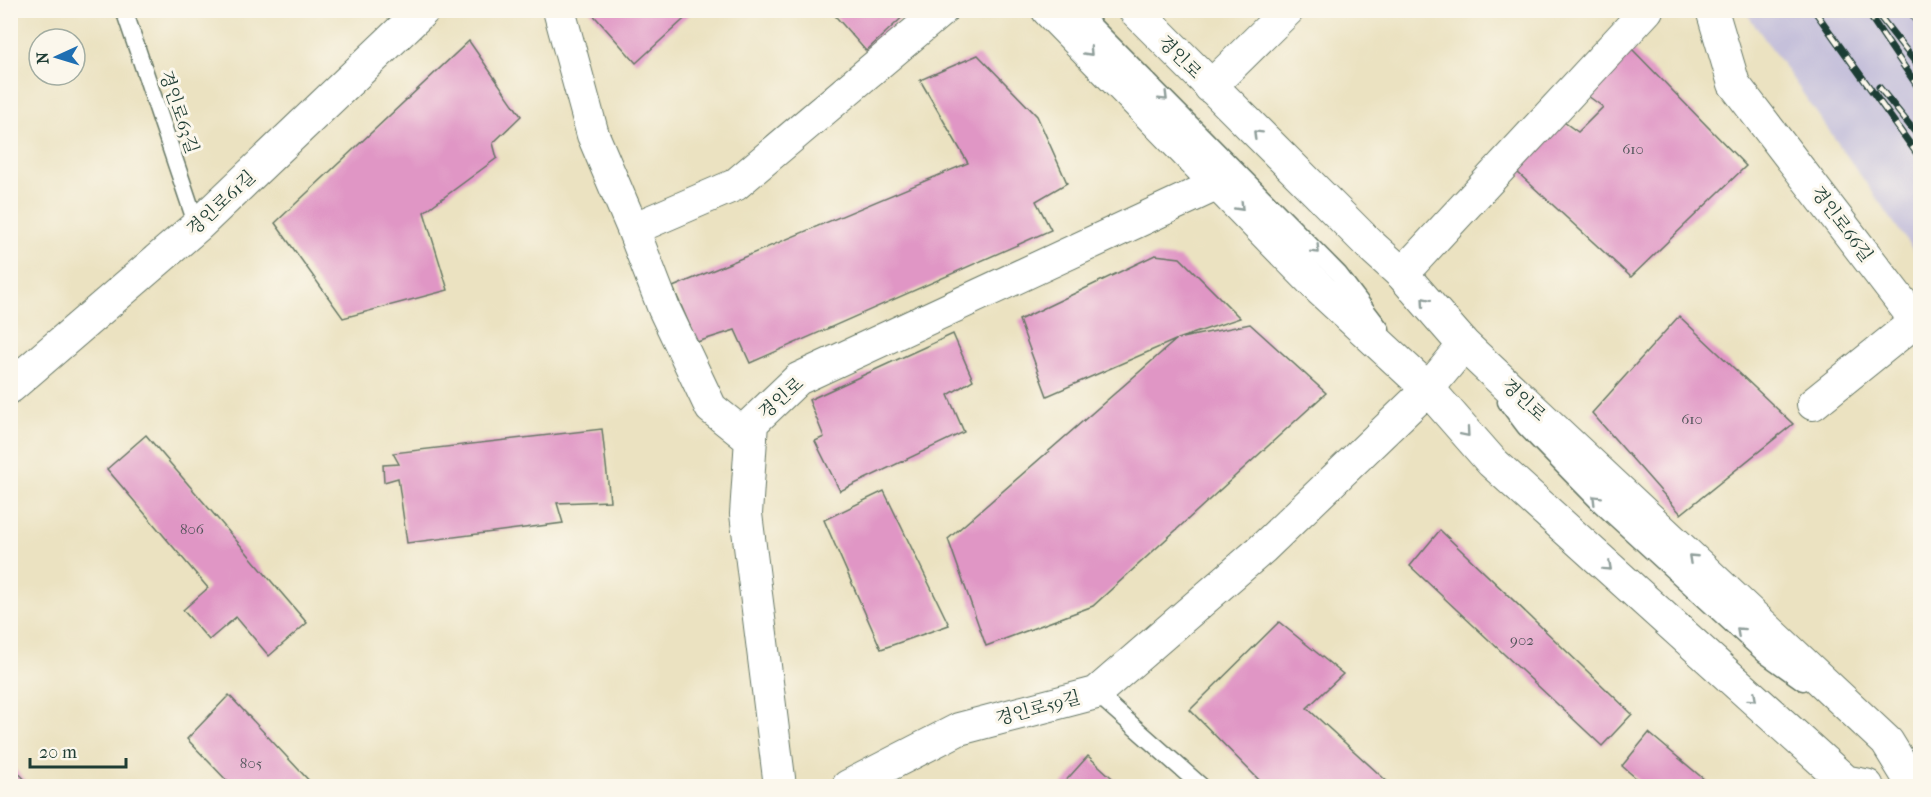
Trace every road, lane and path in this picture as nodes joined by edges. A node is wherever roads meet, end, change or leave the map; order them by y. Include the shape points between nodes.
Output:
1 (124, 10) edge
2 (423, 10) edge
3 (559, 10) edge
4 (942, 10) edge
5 (1048, 10) edge
6 (1078, 10) edge
7 (1135, 10) edge
8 (1288, 10) edge
9 (1647, 10) edge
10 (1712, 10) edge
11 (1210, 87) junction
12 (1218, 184) junction
13 (197, 226) junction
14 (633, 229) junction
15 (1402, 274) junction
16 (1464, 345) junction
17 (10, 387) edge
18 (1428, 389) junction
19 (1813, 404) dead end
20 (751, 440) junction
21 (1096, 693) junction
22 (780, 786) edge
23 (848, 786) edge
24 (1201, 786) edge
25 (1867, 786) edge
26 (1914, 786) edge

1 - 13 lane, 경인로63길
2 - 13 main road, 경인로61길
3 - 14 street, 경인로 via 593,135
4 - 14 street via 735,185
5 -> 12 main road
6 -> 18 lane via 1339,274
7 - 11 main road, 경인로
8 - 11 street
9 - 15 street
10 - 19 street, 경인로66길 via 1734,84 1916,321
15 -> 11 main road, 경인로
12 -> 18 main road via 1322,291
12 - 20 street, 경인로 via 798,380 752,423
13 - 17 main road, 경인로61길
14 - 20 street, 경인로 via 664,309 711,408
16 -> 15 main road, 경인로
16 - 18 street, 경인로59길
26 -> 16 main road, 경인로 via 1887,742
18 - 21 street, 경인로59길 via 1262,549
18 -> 25 main road via 1492,462 1846,782
20 - 22 street, 경인로 via 746,514
21 - 23 street, 경인로59길 via 959,729
21 - 24 lane

